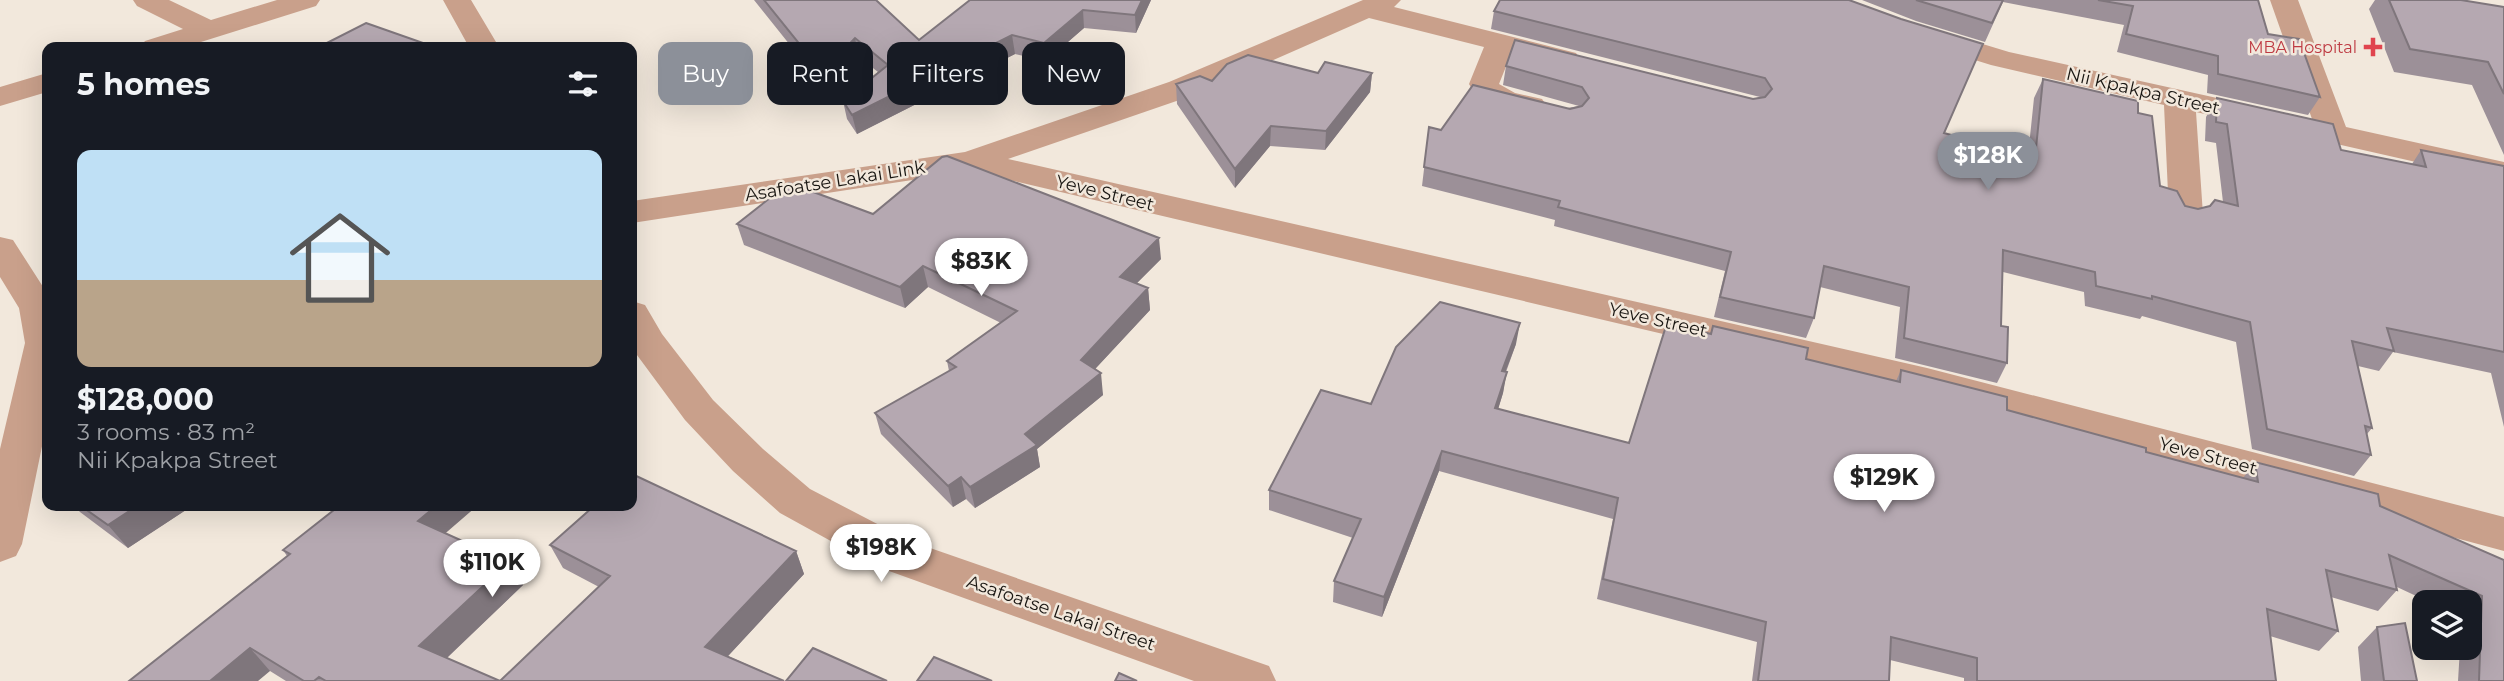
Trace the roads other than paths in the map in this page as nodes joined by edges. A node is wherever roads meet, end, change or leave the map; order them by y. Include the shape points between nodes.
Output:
1 (147, 0) edge
2 (306, 0) edge
3 (457, 0) edge
4 (2284, 0) edge
5 (1377, 4) edge
6 (1905, 29) edge
7 (209, 30) junction
8 (171, 42) edge
9 (481, 42) edge
10 (1501, 43) junction
11 (1592, 66) edge
12 (42, 84) edge
13 (0, 97) edge
14 (2179, 99) junction
15 (1555, 112) edge
16 (2333, 134) junction
17 (971, 161) junction
18 (2504, 172) edge
19 (637, 211) edge
20 (2186, 215) edge
21 (0, 248) edge
22 (11, 287) edge
23 (637, 323) edge
24 (42, 331) edge
25 (42, 351) edge
26 (2504, 534) edge
27 (0, 544) edge
28 (1252, 681) edge

1 - 7 street
2 - 7 street
3 - 9 street
4 - 16 street
5 - 10 street
5 - 17 street, Asafoatse Lakai Link via 1180,89
6 - 14 street, Nii Kpakpa Street via 2002,60
7 - 8 street
10 - 11 street
10 - 15 street via 1484,84 1487,92
12 - 13 street
14 - 16 street, Nii Kpakpa Street
14 - 20 street
16 - 18 street, Nii Kpakpa Street
17 - 19 street, Asafoatse Lakai Link
17 - 26 street, Yeve Street via 1927,382
21 - 22 street
22 - 24 street via 38,308
23 - 28 street, Asafoatse Lakai Street via 699,410 795,500 894,554
25 - 27 street

